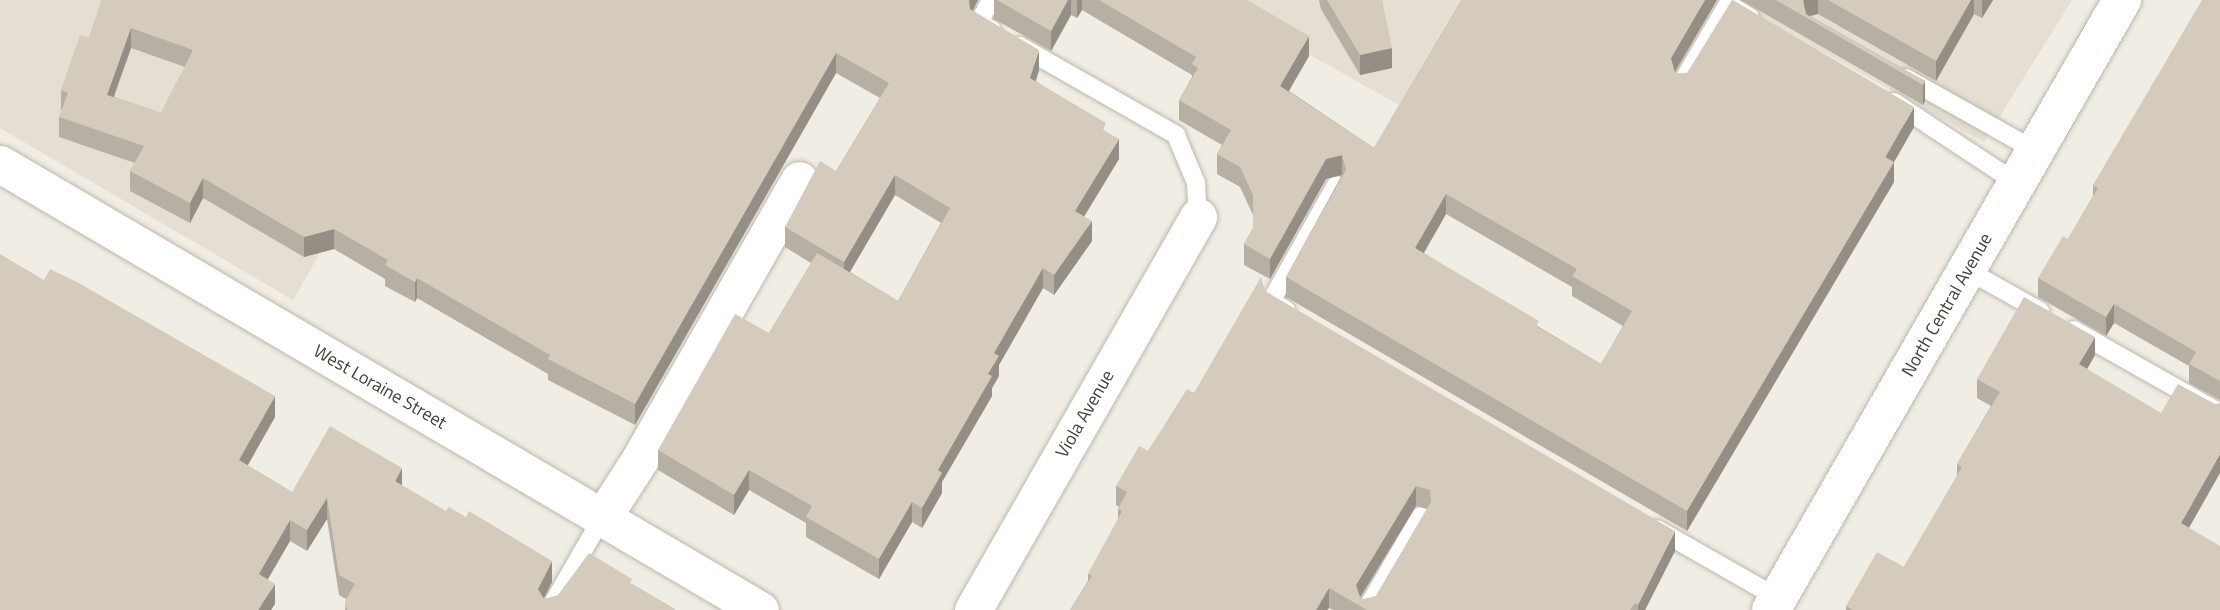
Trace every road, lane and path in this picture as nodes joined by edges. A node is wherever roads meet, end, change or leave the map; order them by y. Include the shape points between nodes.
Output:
1 (991, 0) edge
2 (2122, 0) edge
3 (1763, 25) edge
4 (1894, 71) edge
5 (1681, 84) edge
6 (1879, 93) edge
7 (2036, 151) junction
8 (0, 164) edge
9 (799, 180) dead end
10 (2017, 183) junction
11 (1336, 185) edge
12 (1198, 217) joint
13 (1967, 270) junction
14 (1307, 322) edge
15 (2220, 413) edge
16 (1421, 516) edge
17 (602, 518) junction
18 (1642, 520) edge
19 (1775, 604) edge
20 (549, 610) edge
21 (760, 610) edge
22 (972, 610) edge
23 (1367, 610) edge

1 - 12 lane via 979,23 1176,135 1196,183
2 - 7 street, North Central Avenue
3 - 5 lane via 1728,4
4 - 7 lane
6 - 10 lane
7 - 10 street, North Central Avenue
8 - 17 street, West Loraine Street
9 - 17 street
10 - 13 street, North Central Avenue
11 - 14 lane via 1271,301
12 - 22 street, Viola Avenue
13 - 15 lane
13 - 19 street, North Central Avenue
16 - 23 lane
17 - 20 lane
17 - 21 street, West Loraine Street
18 - 19 lane

